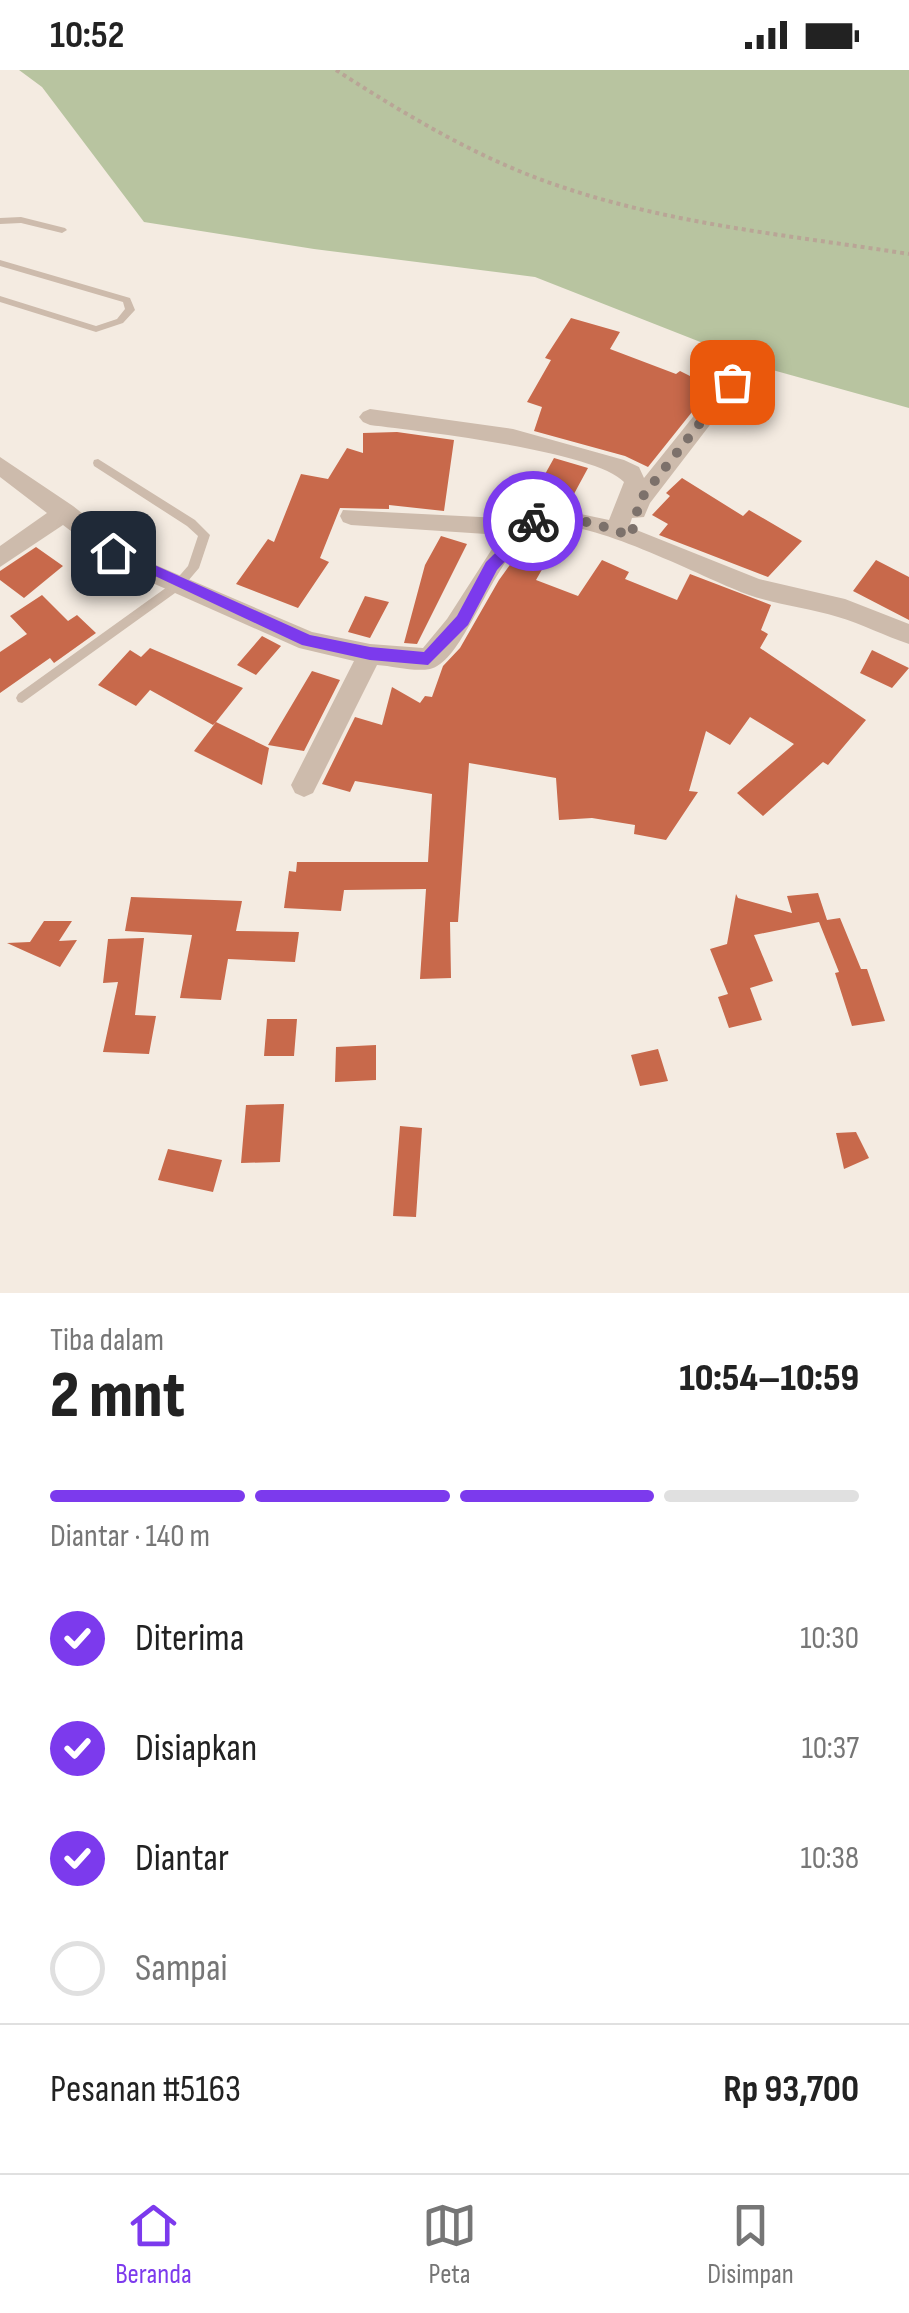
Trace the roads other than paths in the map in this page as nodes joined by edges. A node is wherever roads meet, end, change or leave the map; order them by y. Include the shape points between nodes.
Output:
1 (0, 222) edge
2 (62, 230) dead end
3 (0, 263) edge
4 (0, 299) edge
5 (732, 382) dead end
6 (370, 417) dead end
7 (98, 463) dead end
8 (0, 465) edge
9 (65, 512) junction
10 (351, 516) dead end
11 (524, 528) junction
12 (623, 533) junction
13 (0, 558) edge
14 (178, 585) junction
15 (909, 634) edge
16 (370, 654) junction
17 (22, 698) dead end
18 (304, 785) dead end

1 - 2 lane
3 - 4 lane via 127,300 130,310 96,329
5 - 12 street via 640,500
6 - 12 street via 513,437 632,473 636,482
7 - 14 lane via 204,535 193,568
8 - 9 street
9 - 13 street
9 - 14 street via 113,553
10 - 11 street
11 - 12 street via 546,517
11 - 16 street via 428,659
12 - 15 street via 753,587
14 - 16 street via 308,641
14 - 17 lane
16 - 18 street

